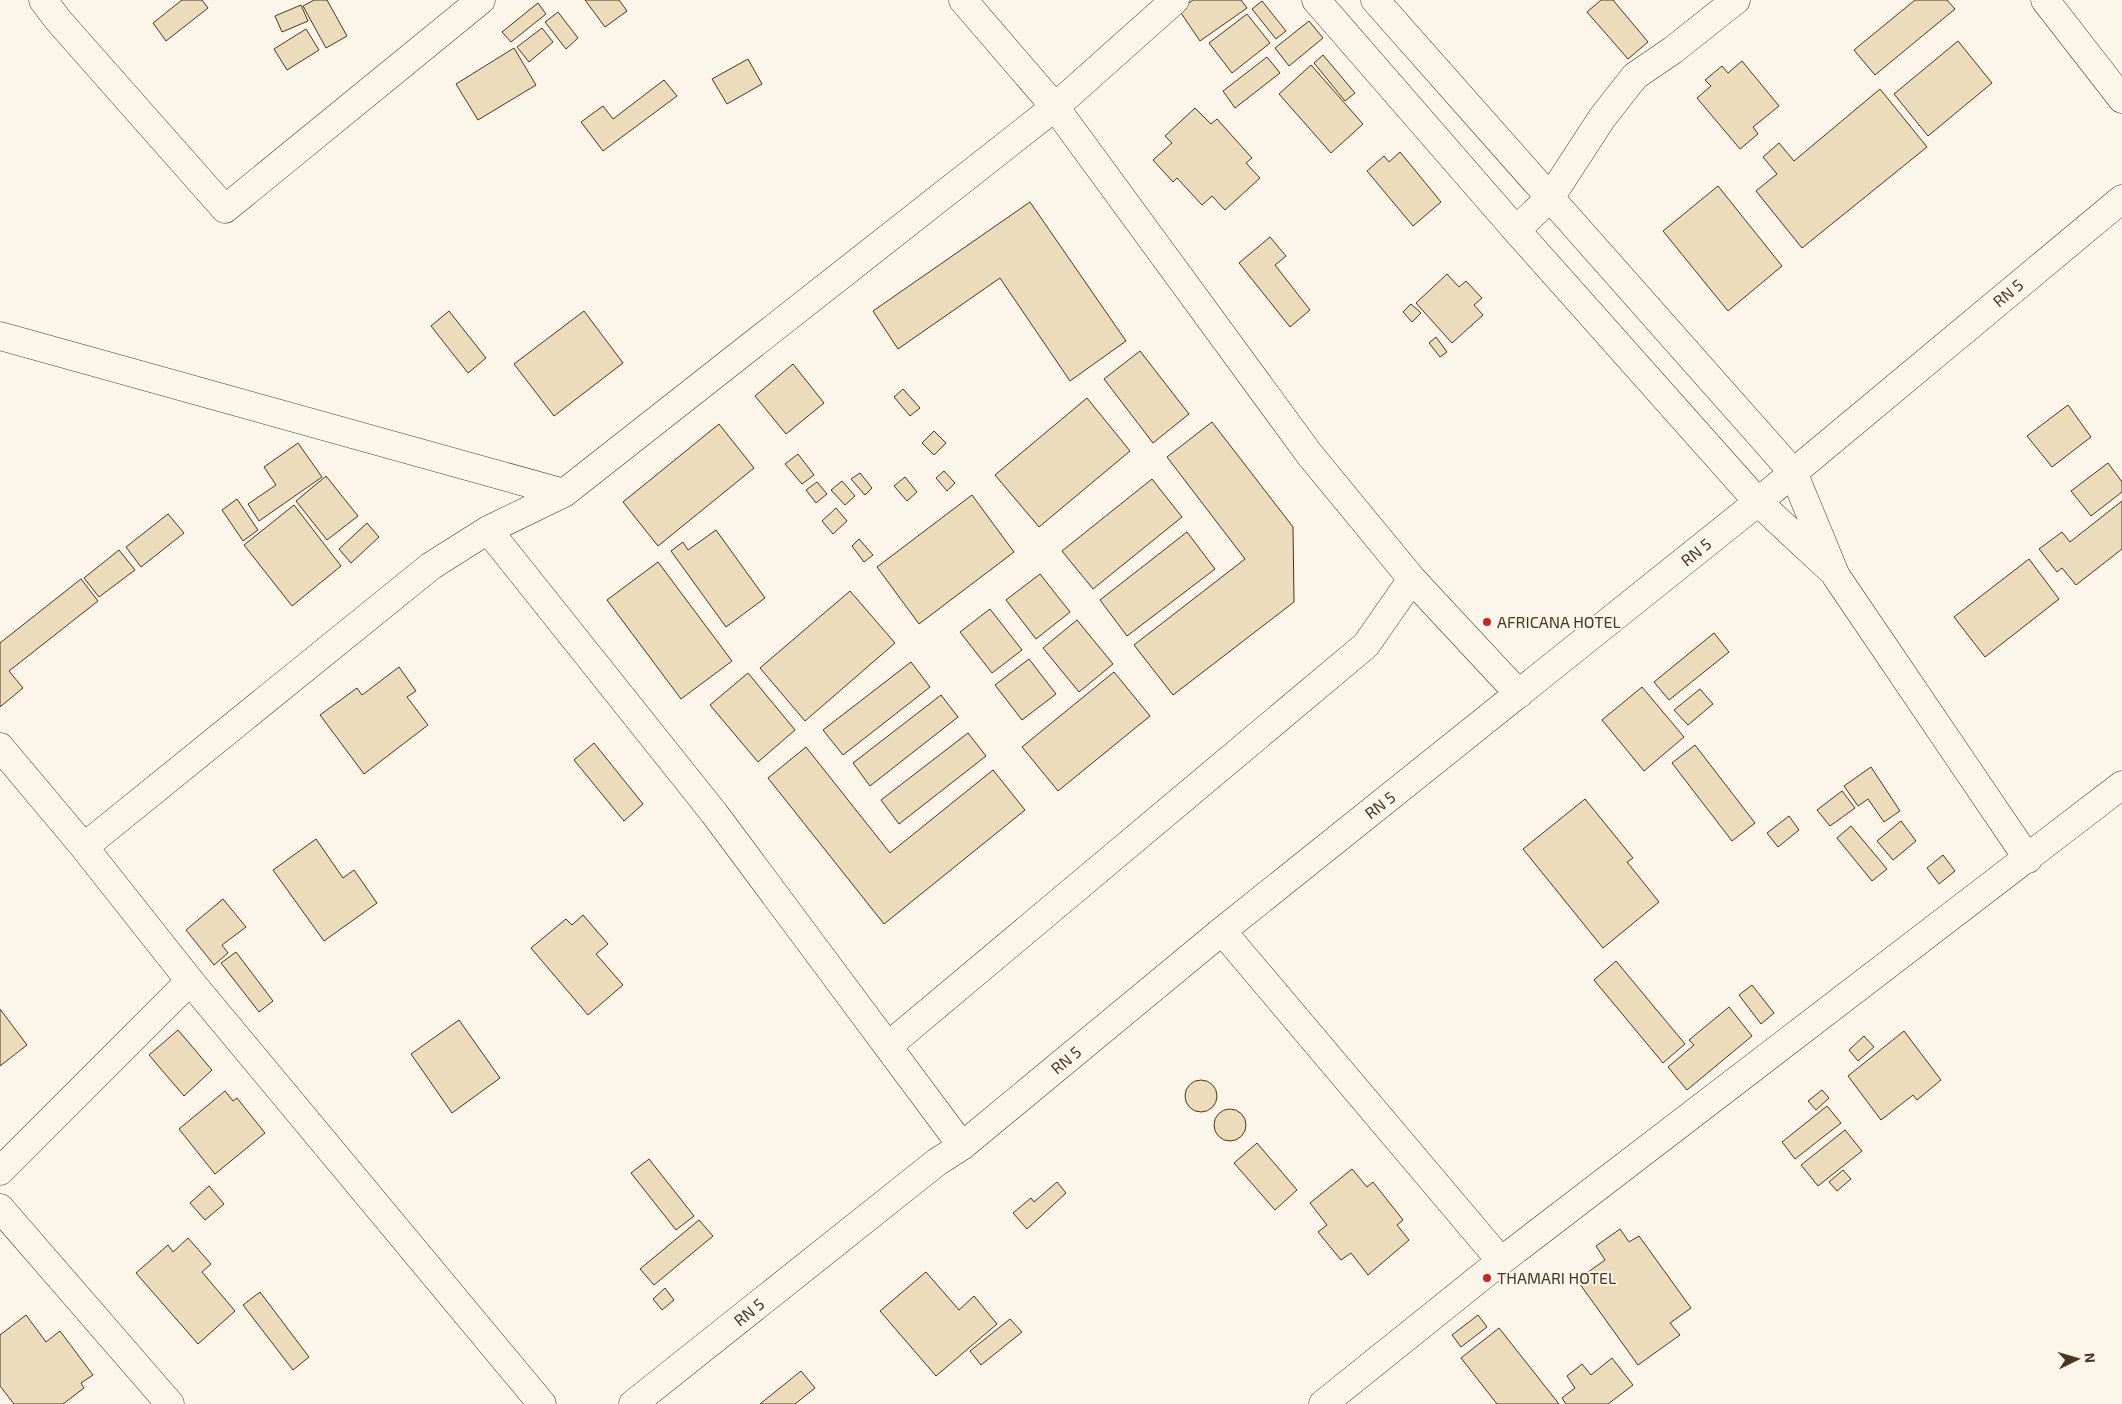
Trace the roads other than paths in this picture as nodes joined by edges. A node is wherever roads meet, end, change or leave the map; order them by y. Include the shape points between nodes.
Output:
1 (43, 0) edge
2 (481, 0) edge
3 (963, 0) edge
4 (1175, 0) edge
5 (1316, 0) edge
6 (1375, 0) edge
7 (1736, 0) edge
8 (2046, 0) edge
9 (2122, 99) edge
10 (1055, 107) junction
11 (1550, 198) junction
12 (2122, 199) edge
13 (1516, 230) junction
14 (0, 336) edge
15 (1794, 472) junction
16 (564, 493) junction
17 (1758, 502) junction
18 (488, 530) junction
19 (1836, 576) junction
20 (1412, 579) junction
21 (1519, 694) junction
22 (0, 747) edge
23 (2122, 785) edge
24 (84, 847) junction
25 (2028, 859) junction
26 (1222, 931) junction
27 (190, 981) junction
28 (888, 1046) junction
29 (962, 1146) junction
30 (0, 1171) edge
31 (0, 1208) edge
32 (1501, 1261) junction
33 (170, 1404) edge
34 (542, 1404) edge
35 (634, 1404) edge
36 (1323, 1404) edge

1 - 2 street via 225,209
3 - 10 street
4 - 10 street
5 - 13 street
6 - 11 street
7 - 11 street via 1635,76 1602,118
8 - 9 street
10 - 16 street
10 - 20 street via 1310,455
11 - 13 street
11 - 15 street
12 - 15 street, RN 5 / RN 5
13 - 17 street
14 - 16 street
15 - 17 street, RN 5 / RN 5
15 - 19 street
16 - 18 street
17 - 19 street
17 - 21 street, RN 5 / RN 5
18 - 24 street via 431,566
18 - 28 street via 708,805
19 - 25 street
20 - 21 street
20 - 28 street via 1366,645
21 - 26 street, RN 5 / RN 5
22 - 24 street
23 - 25 street
24 - 27 street
25 - 32 street
26 - 29 street, RN 5 / RN 5
26 - 32 street
27 - 30 street
27 - 34 street
28 - 29 street
29 - 35 street, RN 5 / RN 5 via 937,1162
31 - 33 street
32 - 36 street

